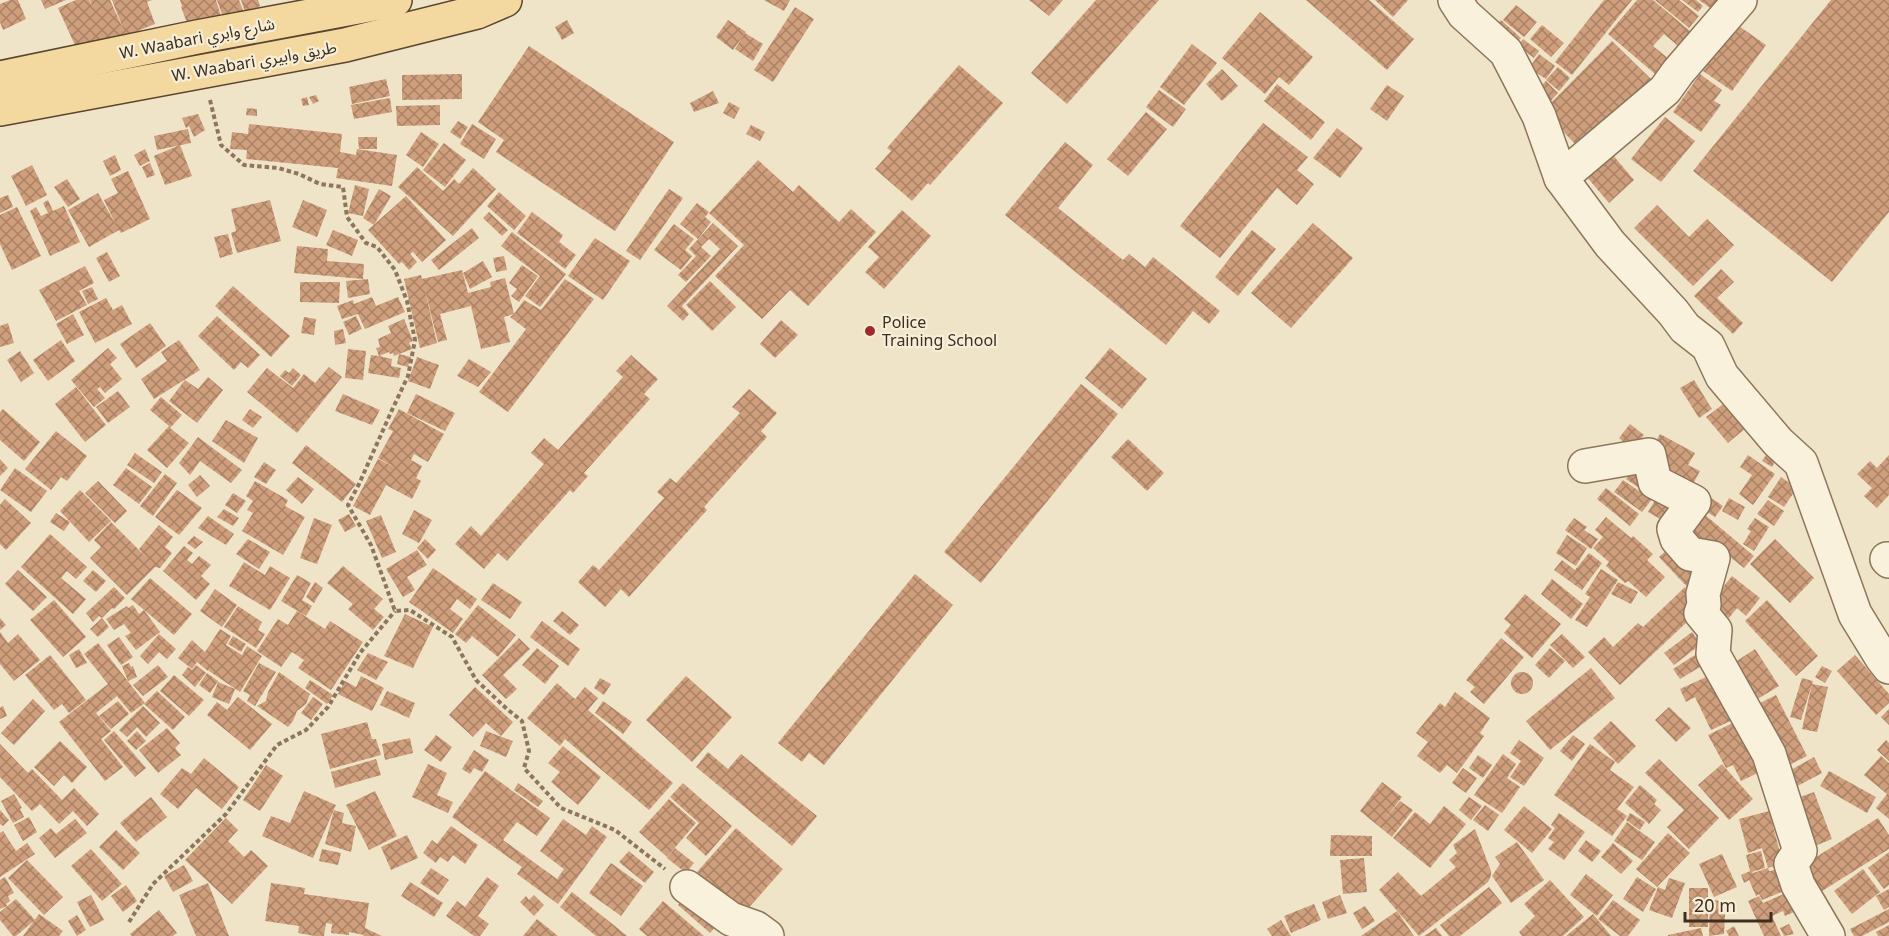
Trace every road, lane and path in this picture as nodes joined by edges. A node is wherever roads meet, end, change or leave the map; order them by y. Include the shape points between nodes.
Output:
1 (395, 0) edge
2 (505, 0) edge
3 (1740, 0) edge
4 (1465, 5) edge
5 (201, 70) junction
6 (0, 78) edge
7 (0, 109) edge
8 (1561, 178) junction
9 (1585, 466) dead end
10 (395, 611) junction
11 (1889, 667) edge
12 (687, 886) joint
13 (129, 922) dead end
14 (1821, 934) edge
15 (767, 936) edge

1 - 6 main road, W. Waabari شارع وابري
2 - 5 main road, W. Waabari طريق وابيري via 477,12 345,45
3 - 8 street via 1665,90
4 - 8 street via 1506,52 1539,116
5 - 7 main road, W. Waabari طريق وابيري
5 - 10 path via 221,145 244,165 278,168 320,184 343,187 347,217 366,243 377,247 395,270 403,291 415,340 408,376 348,505 371,544
8 - 11 street via 1610,244 1685,328 1708,346 1722,376 1801,464 1855,614
9 - 14 street via 1649,455 1655,482 1694,502 1674,529 1690,554 1713,558 1701,613 1715,630 1713,654 1768,754 1800,851 1791,864
10 - 12 path via 410,610 452,637 476,680 522,721 529,751 524,768 561,808 615,830
10 - 13 path via 360,653 328,707 306,730 277,745 226,814 153,884
12 - 15 street via 731,919

